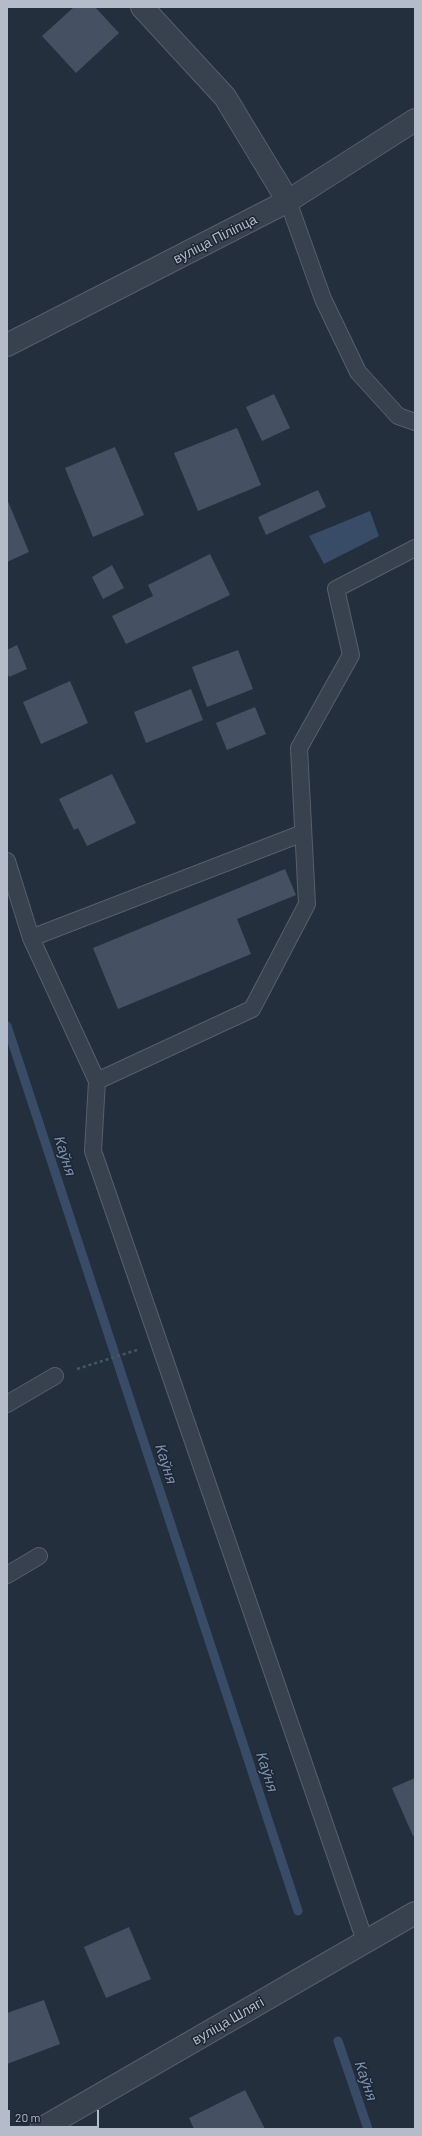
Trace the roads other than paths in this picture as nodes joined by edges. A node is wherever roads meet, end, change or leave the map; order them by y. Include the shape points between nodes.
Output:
1 (142, 7) edge
2 (415, 120) edge
3 (288, 201) junction
4 (7, 345) edge
5 (415, 422) edge
6 (415, 548) edge
7 (303, 833) junction
8 (7, 862) edge
9 (31, 938) junction
10 (97, 1081) junction
11 (55, 1376) dead end
12 (7, 1404) edge
13 (39, 1556) dead end
14 (7, 1576) edge
15 (415, 1913) edge
16 (365, 1941) junction
17 (41, 2129) edge

1 - 3 street via 225,97
2 - 3 street, вуліца Піліпца
3 - 4 street, вуліца Піліпца
3 - 5 lane via 323,299 358,372 398,416
6 - 7 lane via 336,589 351,655 299,748
7 - 9 lane
7 - 10 lane via 307,904 252,1009
8 - 9 lane
9 - 10 lane
10 - 16 lane via 93,1151
11 - 12 lane
13 - 14 lane
15 - 16 street, вуліца Шлягі
16 - 17 street, вуліца Шлягі

